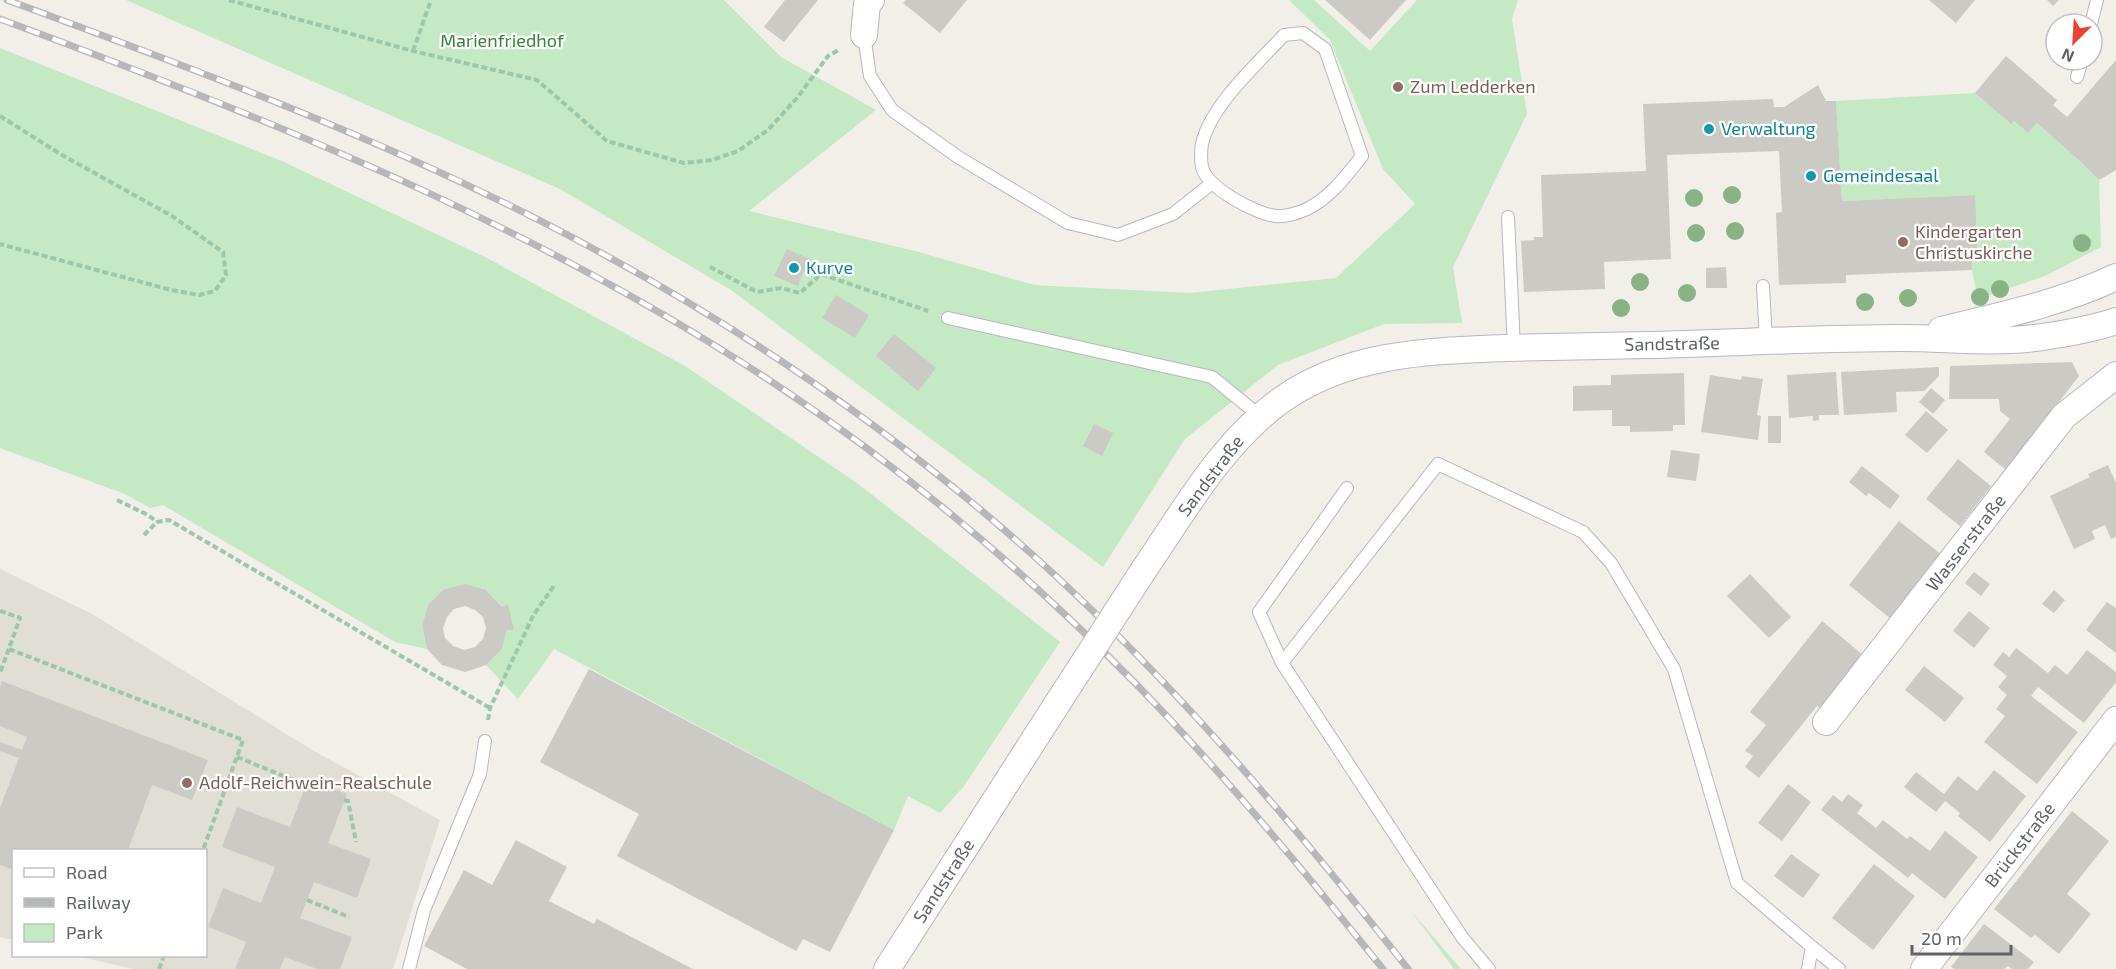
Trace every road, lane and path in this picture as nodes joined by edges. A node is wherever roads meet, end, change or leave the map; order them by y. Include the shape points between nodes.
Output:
1 (229, 0) edge
2 (432, 0) edge
3 (871, 0) edge
4 (864, 35) junction
5 (413, 51) junction
6 (2078, 72) edge
7 (2077, 77) dead end
8 (0, 116) edge
9 (1212, 183) junction
10 (1508, 217) dead end
11 (0, 244) edge
12 (710, 267) dead end
13 (2109, 280) edge
14 (1763, 286) dead end
15 (948, 318) joint
16 (2114, 328) edge
17 (1903, 338) junction
18 (1766, 342) junction
19 (1515, 348) junction
20 (2116, 375) edge
21 (1261, 417) junction
22 (1347, 488) dead end
23 (117, 500) dead end
24 (157, 522) junction
25 (144, 535) dead end
26 (555, 584) dead end
27 (0, 611) edge
28 (9, 649) junction
29 (1282, 663) junction
30 (0, 673) edge
31 (490, 708) junction
32 (2116, 720) edge
33 (1827, 722) dead end
34 (485, 741) joint
35 (237, 757) junction
36 (306, 785) dead end
37 (344, 800) dead end
38 (356, 842) dead end
39 (203, 849) edge
40 (307, 900) dead end
41 (349, 916) dead end
42 (1812, 947) junction
43 (409, 969) edge
44 (887, 969) edge
45 (1489, 969) edge
46 (1808, 969) edge
47 (1839, 969) edge
48 (1924, 969) edge

1 - 5 path
2 - 5 path
3 - 4 street via 867,4
4 - 5 path via 828,56 797,98 761,135 738,151 712,160 684,163 607,141 537,80
4 - 9 lane via 870,76 892,110 958,157 1068,223 1119,235 1173,214
6 - 7 lane
8 - 11 path via 172,216 223,252 226,275 215,291 199,295
9 - 9 lane via 1252,210 1278,217 1306,210 1338,187 1362,156 1325,49 1303,33 1284,35 1235,87 1213,119 1202,144 1202,168
10 - 19 lane
12 - 15 path via 757,292 781,288 800,293 821,274
13 - 16 street
13 - 17 street, Sandstraße via 2008,314
14 - 18 lane
15 - 21 lane via 1212,377
16 - 17 street, Sandstraße via 2012,340
17 - 18 street, Sandstraße
18 - 19 street, Sandstraße
19 - 21 street, Sandstraße via 1401,354 1366,362 1323,377
20 - 33 street, Wasserstraße via 2064,416
21 - 44 street, Sandstraße, bridge via 1215,465 1143,571
22 - 29 lane via 1259,612
23 - 24 path
24 - 25 path
24 - 31 path via 169,520
26 - 31 path via 533,616
27 - 28 path via 20,618
28 - 30 path
28 - 35 path via 243,740
29 - 42 lane via 1438,464 1583,532 1611,563 1674,669 1737,883
29 - 45 lane via 1462,937
31 - 34 path
32 - 48 street, Brückstraße
34 - 43 lane via 480,774 424,910
35 - 36 path
35 - 39 path
37 - 38 path via 348,801
40 - 41 path
42 - 46 lane
42 - 47 lane

